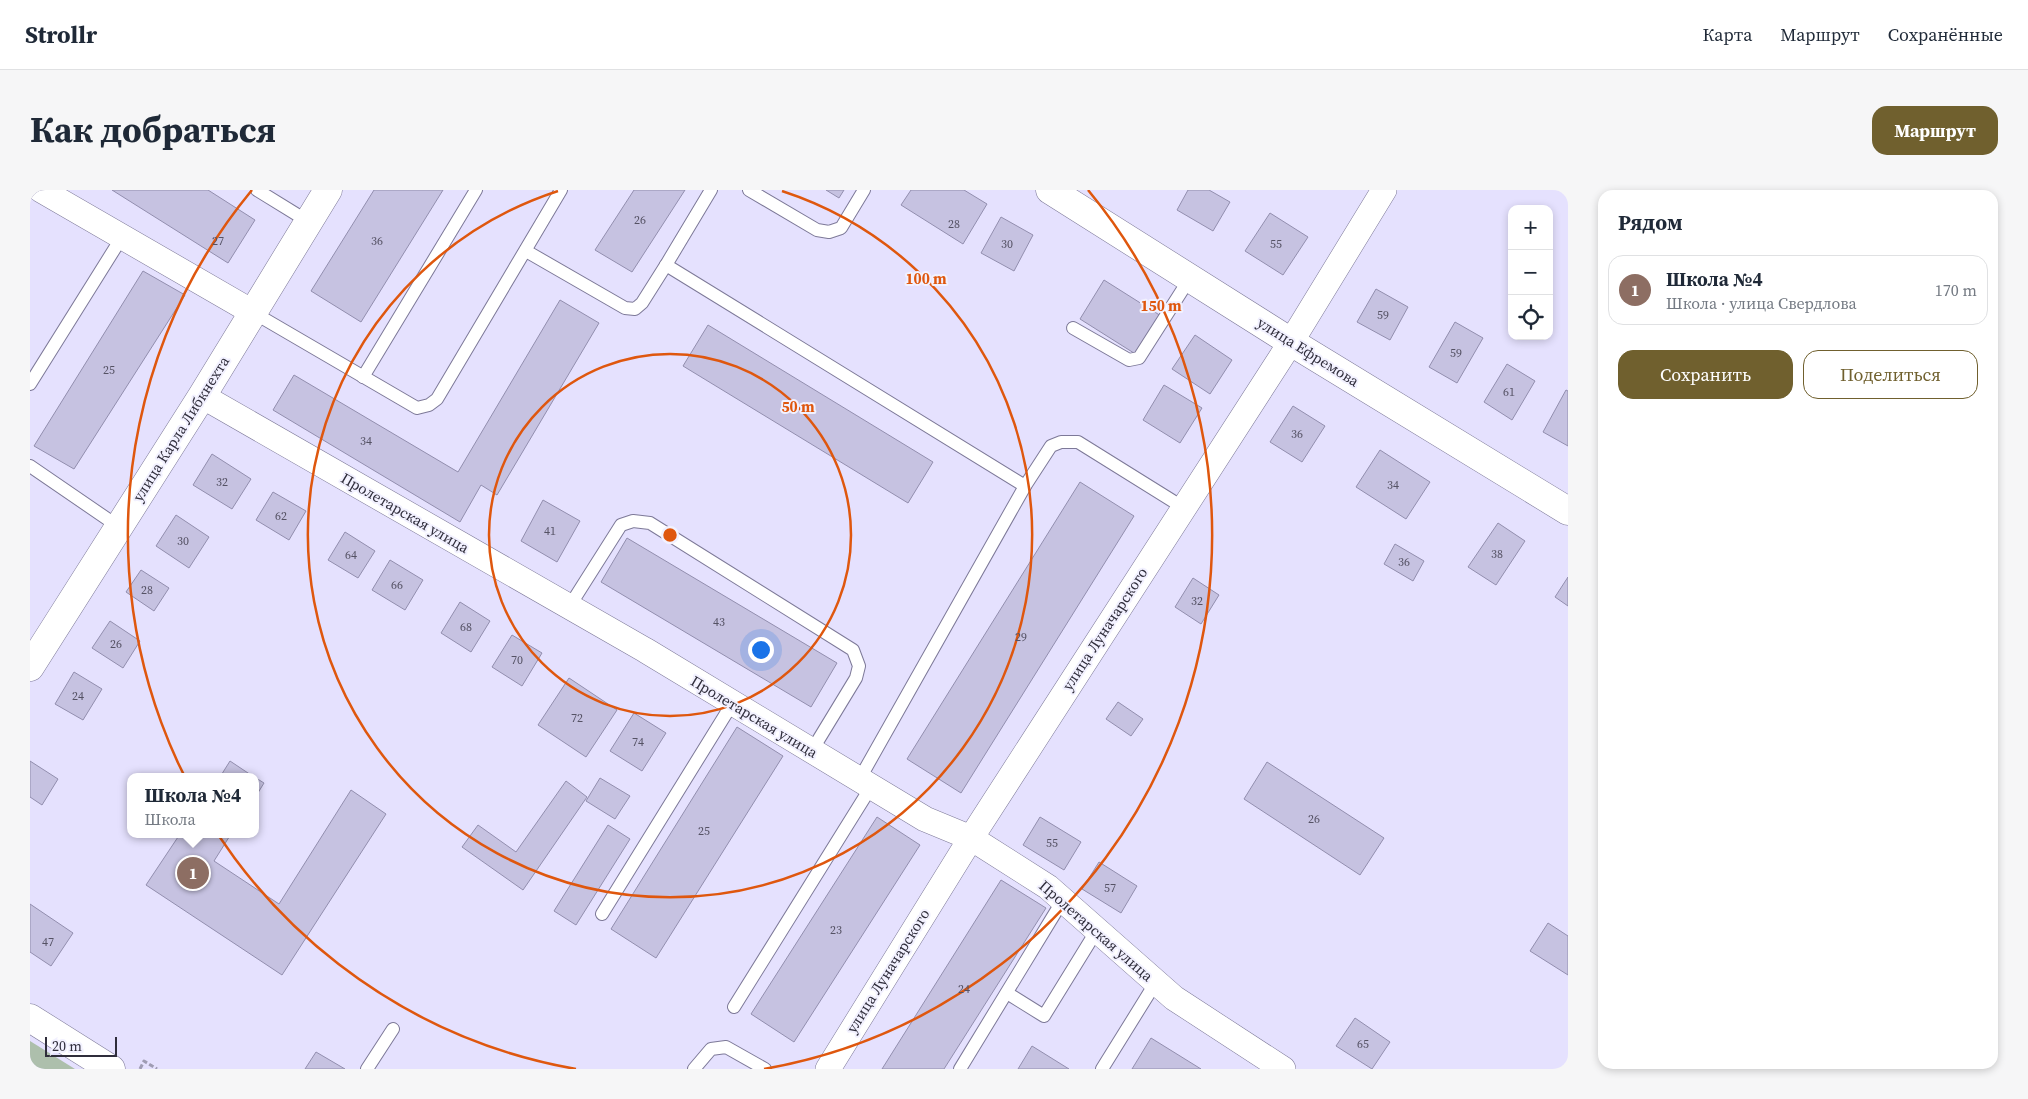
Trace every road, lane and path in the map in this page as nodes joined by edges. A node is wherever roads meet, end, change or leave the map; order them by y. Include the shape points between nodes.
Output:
1 (41, 190) edge
2 (257, 190) edge
3 (328, 190) edge
4 (476, 190) edge
5 (561, 190) edge
6 (711, 190) edge
7 (749, 190) edge
8 (864, 190) edge
9 (1050, 190) edge
10 (1384, 190) edge
11 (309, 222) junction
12 (122, 237) junction
13 (526, 251) junction
14 (666, 265) junction
15 (1190, 278) junction
16 (254, 313) junction
17 (1073, 328) dead end
18 (1291, 342) junction
19 (363, 377) junction
20 (30, 384) edge
21 (202, 396) junction
22 (30, 466) edge
23 (1025, 486) junction
24 (1184, 508) junction
25 (1568, 511) edge
26 (119, 527) junction
27 (569, 607) junction
28 (30, 667) edge
29 (732, 704) junction
30 (811, 752) junction
31 (865, 784) junction
32 (971, 838) junction
33 (1063, 900) junction
34 (602, 914) dead end
35 (1097, 930) junction
36 (1156, 982) junction
37 (1006, 993) junction
38 (734, 1007) dead end
39 (30, 1018) edge
40 (393, 1029) dead end
41 (111, 1069) edge
42 (140, 1069) edge
43 (157, 1069) edge
44 (367, 1069) edge
45 (694, 1069) edge
46 (765, 1069) edge
47 (828, 1069) edge
48 (960, 1069) edge
49 (1102, 1069) edge
50 (1283, 1069) edge

1 - 12 street
2 - 11 lane
3 - 11 main road, улица Карла Либкнехта
4 - 19 lane
5 - 13 lane
6 - 14 lane
7 - 8 lane via 817,230 829,232 841,228
9 - 15 main road, улица Ефремова
10 - 18 street, улица Луначарского
11 - 16 main road, улица Карла Либкнехта
12 - 16 street
12 - 20 lane
13 - 14 lane via 625,308 635,309 642,303
13 - 19 lane via 437,399 416,408
14 - 23 lane
15 - 17 lane via 1139,358 1129,360
15 - 18 main road, улица Ефремова
16 - 19 lane
16 - 21 main road, улица Карла Либкнехта
18 - 24 street, улица Луначарского
18 - 25 main road, улица Ефремова
21 - 26 main road, улица Карла Либкнехта
21 - 27 street, Пролетарская улица
22 - 26 lane
23 - 24 lane via 1051,446 1078,442
23 - 31 lane
24 - 32 street, улица Луначарского
26 - 28 main road, улица Карла Либкнехта
27 - 29 street, Пролетарская улица
27 - 30 lane via 620,525 633,521 650,523 853,650 859,666 856,678
29 - 30 street, Пролетарская улица
29 - 34 lane
30 - 31 street, Пролетарская улица
31 - 32 street, Пролетарская улица via 925,819
31 - 38 lane
32 - 33 street, Пролетарская улица
32 - 47 street, улица Луначарского
33 - 35 street, Пролетарская улица
33 - 37 lane
35 - 36 street, Пролетарская улица
35 - 37 lane via 1044,1016
36 - 49 lane
36 - 50 street, Пролетарская улица via 1174,998
37 - 48 lane
39 - 41 main road
40 - 44 lane
42 - 43 path via 144,1061
45 - 46 lane via 711,1049 726,1047

